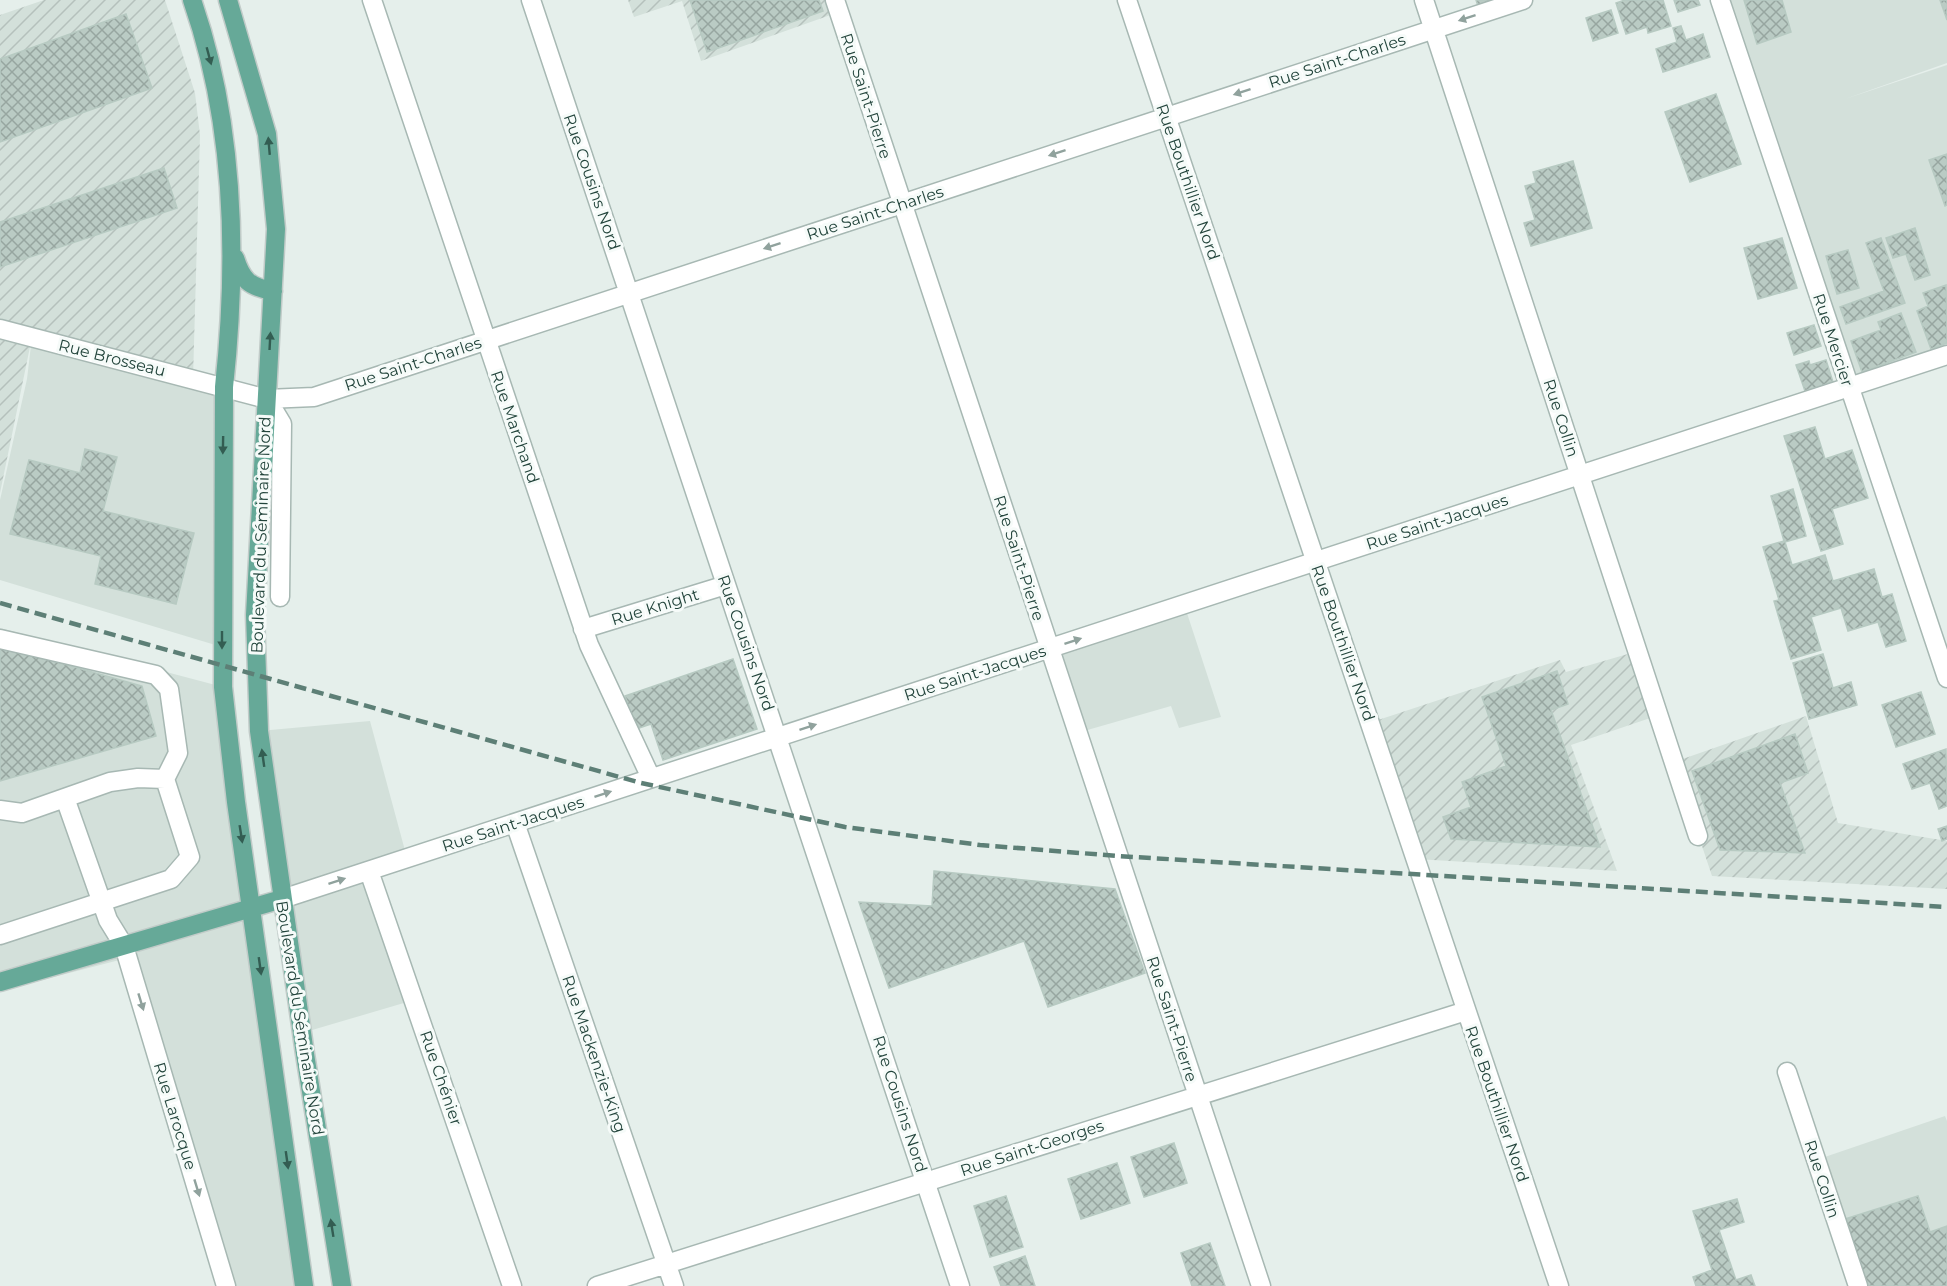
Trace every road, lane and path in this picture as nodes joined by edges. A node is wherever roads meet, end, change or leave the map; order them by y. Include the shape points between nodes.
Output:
1 (192, 0) edge
2 (228, 0) edge
3 (372, 0) edge
4 (531, 0) edge
5 (834, 0) edge
6 (1127, 0) edge
7 (1424, 0) edge
8 (1523, 0) edge
9 (1720, 0) edge
10 (1434, 29) junction
11 (1166, 117) junction
12 (902, 204) junction
13 (231, 226) junction
14 (273, 291) junction
15 (629, 293) junction
16 (0, 329) edge
17 (486, 340) junction
18 (1947, 355) edge
19 (224, 387) junction
20 (1848, 387) junction
21 (267, 399) junction
22 (1580, 475) junction
23 (1315, 562) junction
24 (726, 585) junction
25 (280, 597) dead end
26 (583, 629) junction
27 (0, 639) edge
28 (1049, 648) junction
29 (1947, 678) edge
30 (777, 737) junction
31 (651, 778) junction
32 (165, 779) junction
33 (65, 798) junction
34 (0, 810) edge
35 (515, 823) junction
36 (1698, 836) dead end
37 (369, 871) junction
38 (282, 899) junction
39 (102, 901) junction
40 (252, 908) junction
41 (0, 935) edge
42 (124, 946) junction
43 (0, 981) edge
44 (1466, 1011) junction
45 (1787, 1072) dead end
46 (1198, 1096) junction
47 (926, 1182) junction
48 (666, 1264) junction
49 (226, 1286) edge
50 (304, 1286) edge
51 (342, 1286) edge
52 (513, 1286) edge
53 (597, 1286) edge
54 (674, 1286) edge
55 (960, 1286) edge
56 (1261, 1286) edge
57 (1559, 1286) edge
58 (1858, 1286) edge

1 -> 13 main road, Boulevard du Séminaire Nord via 216,82 225,136
14 -> 2 main road, Boulevard du Séminaire Nord via 276,229 267,134
3 - 17 street, Rue Marchand
4 - 15 street, Rue Cousins Nord
5 - 12 street, Rue Saint-Pierre
6 - 11 street, Rue Bouthillier Nord
7 - 10 street, Rue Collin
8 -> 10 street, Rue Saint-Charles
9 - 20 street, Rue Mercier
10 -> 11 street, Rue Saint-Charles
10 - 22 street, Rue Collin
11 -> 12 street, Rue Saint-Charles
11 - 23 street, Rue Bouthillier Nord
12 -> 15 street, Rue Saint-Charles
12 - 28 street, Rue Saint-Pierre
13 - 14 main road via 235,258 243,279 255,288
13 - 19 main road, Boulevard du Séminaire Nord
21 -> 14 main road, Boulevard du Séminaire Nord
15 - 17 street, Rue Saint-Charles
15 - 24 street, Rue Cousins Nord
16 - 19 street, Rue Brosseau
17 - 21 street, Rue Saint-Charles via 314,397
17 - 26 street, Rue Marchand
18 - 20 street, Rue Saint-Jacques
19 - 21 street, Rue Saint-Charles
19 -> 40 main road, Boulevard du Séminaire Nord via 222,687
20 - 22 street, Rue Saint-Jacques
20 - 29 street, Rue Mercier
21 - 25 street via 282,424
38 -> 21 main road, Boulevard du Séminaire Nord via 259,731 255,626
22 - 23 street, Rue Saint-Jacques
22 - 36 street, Rue Collin
28 -> 23 street, Rue Saint-Jacques
23 - 44 street, Rue Bouthillier Nord
24 - 26 street, Rue Knight
24 - 30 street, Rue Cousins Nord
26 - 31 street, Rue Marchand
27 - 32 street via 156,675 170,689 178,753
30 -> 28 street, Rue Saint-Jacques
28 - 46 street, Rue Saint-Pierre
30 - 31 street, Rue Saint-Jacques
30 - 47 street, Rue Cousins Nord
35 -> 31 street, Rue Saint-Jacques
32 - 33 street via 110,782
32 - 39 street via 190,857 171,879
33 - 34 street via 22,813
33 - 39 street, Rue Larocque
35 - 37 street, Rue Saint-Jacques
35 - 48 street, Rue Mackenzie-King
38 -> 37 street, Rue Saint-Jacques
37 - 52 street, Rue Chénier
38 - 40 main road, Rue Saint-Jacques
51 -> 38 main road, Boulevard du Séminaire Nord
39 - 41 street
39 - 42 street, Rue Larocque
40 - 42 main road, Rue Saint-Jacques
40 -> 50 main road, Boulevard du Séminaire Nord
42 - 43 main road, Rue Saint-Jacques
42 -> 49 street, Rue Larocque
44 - 46 street, Rue Saint-Georges
44 - 57 street, Rue Bouthillier Nord
45 - 58 street, Rue Collin
46 - 47 street, Rue Saint-Georges
46 - 56 street, Rue Saint-Pierre
47 - 48 street, Rue Saint-Georges
47 - 55 street, Rue Cousins Nord
48 - 53 street, Rue Saint-Georges
48 - 54 street, Rue Mackenzie-King

